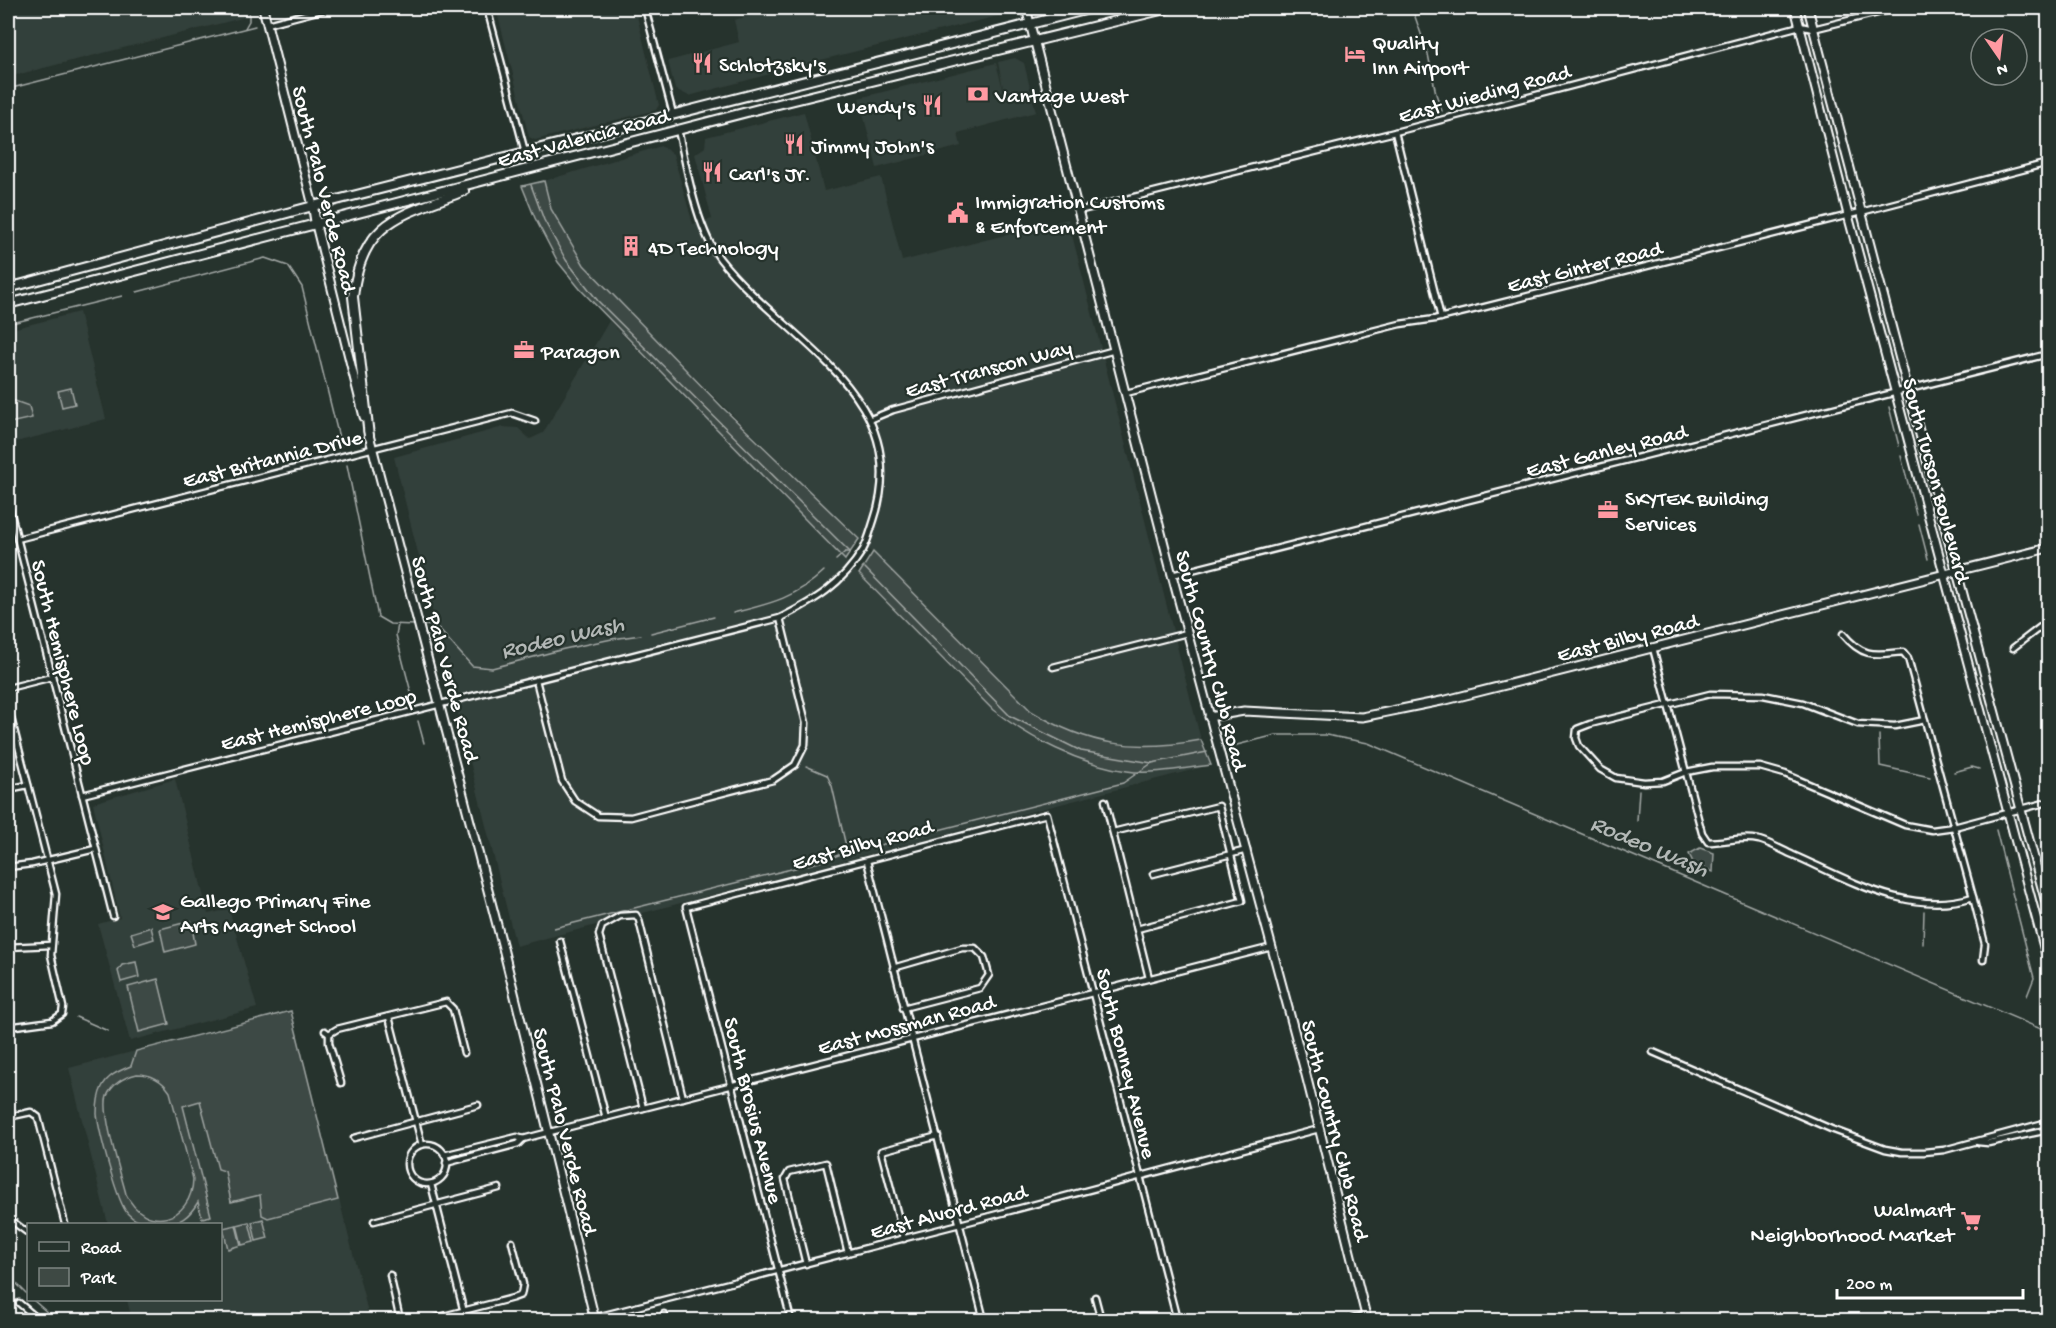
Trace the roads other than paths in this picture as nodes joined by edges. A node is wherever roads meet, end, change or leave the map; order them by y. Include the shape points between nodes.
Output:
1 (263, 8) edge
2 (329, 8) edge
3 (487, 8) edge
4 (645, 8) edge
5 (1026, 8) edge
6 (1093, 8) edge
7 (1169, 8) edge
8 (1795, 8) edge
9 (1808, 8) edge
10 (1898, 8) edge
11 (1029, 23) junction
12 (267, 24) junction
13 (1800, 26) junction
14 (1813, 29) junction
15 (1034, 41) junction
16 (674, 114) junction
17 (678, 130) junction
18 (1395, 132) junction
19 (525, 153) junction
20 (2049, 163) edge
21 (501, 177) junction
22 (313, 206) junction
23 (1078, 211) junction
24 (1861, 212) junction
25 (1848, 215) junction
26 (316, 225) junction
27 (8, 288) edge
28 (8, 304) edge
29 (1441, 318) junction
30 (1115, 350) junction
31 (2049, 354) edge
32 (1908, 390) junction
33 (1126, 393) junction
34 (1896, 393) junction
35 (871, 419) junction
36 (535, 421) dead end
37 (369, 436) junction
38 (372, 448) junction
39 (8, 502) edge
40 (17, 539) junction
41 (2049, 548) edge
42 (1957, 571) junction
43 (1945, 574) junction
44 (1172, 575) junction
45 (780, 618) junction
46 (2049, 621) edge
47 (1187, 633) junction
48 (1843, 634) dead end
49 (1653, 648) junction
50 (2013, 648) dead end
51 (1053, 667) dead end
52 (52, 677) junction
53 (536, 680) junction
54 (8, 688) edge
55 (440, 704) junction
56 (1667, 704) junction
57 (8, 706) edge
58 (1209, 717) junction
59 (1925, 720) junction
60 (1686, 772) junction
61 (28, 785) junction
62 (8, 789) edge
63 (82, 795) junction
64 (1105, 801) dead end
65 (2049, 802) edge
66 (2020, 809) junction
67 (2008, 812) junction
68 (1047, 814) joint
69 (1954, 827) junction
70 (1113, 832) junction
71 (95, 849) junction
72 (1246, 850) junction
73 (1231, 855) junction
74 (47, 861) junction
75 (867, 861) junction
76 (8, 867) edge
77 (1153, 874) dead end
78 (1973, 897) junction
79 (686, 907) joint
80 (2049, 910) edge
81 (113, 916) dead end
82 (1137, 928) junction
83 (560, 941) dead end
84 (51, 945) junction
85 (8, 947) edge
86 (1272, 947) junction
87 (1983, 960) dead end
88 (2049, 962) edge
89 (893, 968) junction
90 (1149, 978) junction
91 (1093, 993) junction
92 (903, 1008) junction
93 (389, 1017) junction
94 (8, 1027) edge
95 (911, 1040) junction
96 (1653, 1052) dead end
97 (464, 1053) dead end
98 (341, 1083) dead end
99 (732, 1086) junction
100 (683, 1098) junction
101 (478, 1105) dead end
102 (643, 1108) junction
103 (8, 1118) edge
104 (606, 1118) junction
105 (416, 1121) junction
106 (2049, 1122) edge
107 (1319, 1129) junction
108 (2049, 1131) edge
109 (549, 1132) junction
110 (938, 1136) junction
111 (354, 1138) dead end
112 (523, 1139) junction
113 (1978, 1142) junction
114 (422, 1145) junction
115 (444, 1155) junction
116 (446, 1163) junction
117 (1140, 1175) junction
118 (431, 1184) junction
119 (499, 1188) dead end
120 (436, 1205) junction
121 (8, 1218) edge
122 (374, 1221) dead end
123 (65, 1223) edge
124 (960, 1224) junction
125 (27, 1232) edge
126 (904, 1239) junction
127 (512, 1242) dead end
128 (848, 1253) junction
129 (806, 1264) junction
130 (778, 1271) junction
131 (390, 1275) dead end
132 (522, 1292) junction
133 (529, 1295) dead end
134 (1095, 1297) dead end
135 (19, 1304) dead end
136 (463, 1312) junction
137 (31, 1314) junction
138 (664, 1314) dead end
139 (1366, 1318) edge
140 (595, 1319) edge
141 (23, 1320) edge
142 (39, 1320) edge
143 (400, 1320) edge
144 (428, 1320) edge
145 (466, 1320) edge
146 (585, 1320) edge
147 (666, 1320) edge
148 (791, 1320) edge
149 (984, 1320) edge
150 (1101, 1320) edge
151 (1177, 1320) edge
152 (1348, 1320) edge

1 - 12 main road, South Palo Verde Road
2 - 12 street
3 - 19 street
4 - 16 street
5 - 11 main road, South Country Club Road
6 - 11 main road, East Valencia Road
7 - 15 main road, East Valencia Road
8 - 13 main road, South Tucson Boulevard
9 - 14 main road, South Tucson Boulevard
10 - 14 street, East Wieding Road
11 - 15 main road, South Country Club Road
11 - 16 main road, East Valencia Road
12 - 22 main road, South Palo Verde Road
13 - 14 street, East Wieding Road
13 - 18 street, East Wieding Road
13 - 25 main road, South Tucson Boulevard
14 - 24 main road, South Tucson Boulevard
15 - 17 main road, East Valencia Road
15 - 23 main road, South Country Club Road
16 - 17 main road
16 - 19 main road, East Valencia Road
17 - 21 main road, East Valencia Road
17 - 35 street, East Hemisphere Loop via 701,223 719,258 834,371
18 - 23 street, East Wieding Road
18 - 29 street
19 - 22 main road, East Valencia Road
20 - 24 street, East Ginter Road
21 - 26 main road, East Valencia Road
21 - 37 main road via 394,219 376,235 360,259 352,297
22 - 26 main road, South Palo Verde Road
22 - 27 main road, East Valencia Road
23 - 30 main road, South Country Club Road
24 - 25 street, East Ginter Road
24 - 32 main road, South Tucson Boulevard
25 - 29 street, East Ginter Road
25 - 34 main road, South Tucson Boulevard
26 - 28 main road, East Valencia Road
26 - 37 main road, South Palo Verde Road
29 - 33 street, East Ginter Road via 1394,326
30 - 33 main road, South Country Club Road
30 - 35 street, East Transcon Way
31 - 32 street, East Ganley Road
32 - 34 street, East Ganley Road
32 - 42 main road, South Tucson Boulevard
33 - 44 main road, South Country Club Road
34 - 43 main road, South Tucson Boulevard
34 - 44 street, East Ganley Road
35 - 45 street, East Hemisphere Loop via 882,458 879,504 864,548 844,576 816,600
36 - 38 street, East Britannia Drive via 512,414
37 - 38 main road, South Palo Verde Road
38 - 40 street, East Britannia Drive
38 - 55 main road, South Palo Verde Road
39 - 40 street, South Hemisphere Loop
40 - 52 street, South Hemisphere Loop
41 - 42 main road, East Bilby Road
42 - 43 main road, East Bilby Road
42 - 66 main road, South Tucson Boulevard
43 - 49 main road, East Bilby Road
43 - 67 main road, South Tucson Boulevard
44 - 47 main road, South Country Club Road
45 - 53 street, East Hemisphere Loop
45 - 53 street via 806,723 805,745 795,765 773,780 631,817 598,816 575,801 562,781
46 - 50 street
47 - 51 street
47 - 58 main road, South Country Club Road
48 - 59 street via 1860,651 1903,652
49 - 56 street
49 - 58 main road, East Bilby Road via 1362,717 1254,711
52 - 54 street
52 - 63 street, South Hemisphere Loop
53 - 55 street, East Hemisphere Loop
55 - 63 street, East Hemisphere Loop
55 - 109 main road, South Palo Verde Road
56 - 59 street via 1710,694 1763,695 1803,703 1858,724 1895,726
56 - 60 street
56 - 60 street via 1577,729 1576,738 1600,769 1616,778 1663,781
57 - 61 street
58 - 72 main road, South Country Club Road
59 - 69 street
60 - 69 street via 1712,767 1760,767 1905,825 1932,830
60 - 78 street via 1702,833 1708,842 1759,840 1885,895 1942,903
61 - 62 street
61 - 74 street
63 - 71 street, South Hemisphere Loop
64 - 70 street
65 - 66 street
66 - 67 street
66 - 80 main road, South Tucson Boulevard
67 - 69 street
67 - 88 main road, South Tucson Boulevard
68 - 75 street, East Bilby Road
68 - 91 street, South Bonney Avenue
69 - 78 street
70 - 73 street via 1219,806
70 - 82 street
71 - 74 street
71 - 81 street, South Hemisphere Loop
72 - 73 street
72 - 86 main road, South Country Club Road
73 - 77 street
73 - 82 street via 1242,901
74 - 76 street
74 - 84 street via 56,894
75 - 79 street, East Bilby Road
75 - 89 street
78 - 87 street via 1985,944
79 - 99 street, South Brosius Avenue
82 - 90 street
83 - 104 street
84 - 85 street
84 - 94 street via 62,1014 46,1023
86 - 90 street, East Mossman Road
86 - 107 main road, South Country Club Road
89 - 92 street
89 - 92 street via 962,948 975,948 984,957 988,975 980,988
90 - 91 street, East Mossman Road
91 - 95 street, East Mossman Road
91 - 117 street, South Bonney Avenue
92 - 95 street
93 - 97 street via 449,1003
93 - 98 street via 327,1033
93 - 105 street
95 - 99 street, East Mossman Road
95 - 110 street
96 - 113 street via 1877,1147 1924,1152
99 - 100 street, East Mossman Road
99 - 130 street, South Brosius Avenue
100 - 102 street, East Mossman Road
100 - 102 street via 639,920 636,915 620,916 602,926 599,935
101 - 105 street
102 - 104 street, East Mossman Road
103 - 123 street via 34,1113 39,1120
104 - 109 street, East Mossman Road
105 - 111 street
105 - 114 street
106 - 113 street
107 - 117 street, East Alvord Road
107 - 139 main road, South Country Club Road
108 - 113 street
109 - 112 street, East Mossman Road
109 - 140 main road, South Palo Verde Road
110 - 124 street
110 - 126 street via 881,1151
112 - 115 street via 517,1137
112 - 116 street via 518,1144
114 - 115 street via 435,1146
114 - 118 street via 408,1157 407,1169 414,1179
115 - 116 street
116 - 118 street via 443,1176
117 - 124 street, East Alvord Road
117 - 151 street, South Bonney Avenue
118 - 120 street
119 - 120 street
120 - 122 street
120 - 136 street
121 - 125 street
124 - 126 street, East Alvord Road
124 - 149 street
126 - 128 street, East Alvord Road
127 - 132 street via 524,1284
128 - 129 street, East Alvord Road
128 - 129 street via 826,1163 789,1172 785,1179
129 - 130 street, East Alvord Road
130 - 140 street, East Alvord Road
130 - 148 street, South Brosius Avenue
131 - 143 street
132 - 133 street
132 - 136 street
134 - 150 street
135 - 137 street
136 - 144 street
136 - 145 street
137 - 141 street
137 - 142 street
138 - 147 street
139 - 152 street
140 - 146 street, East Alvord Road

